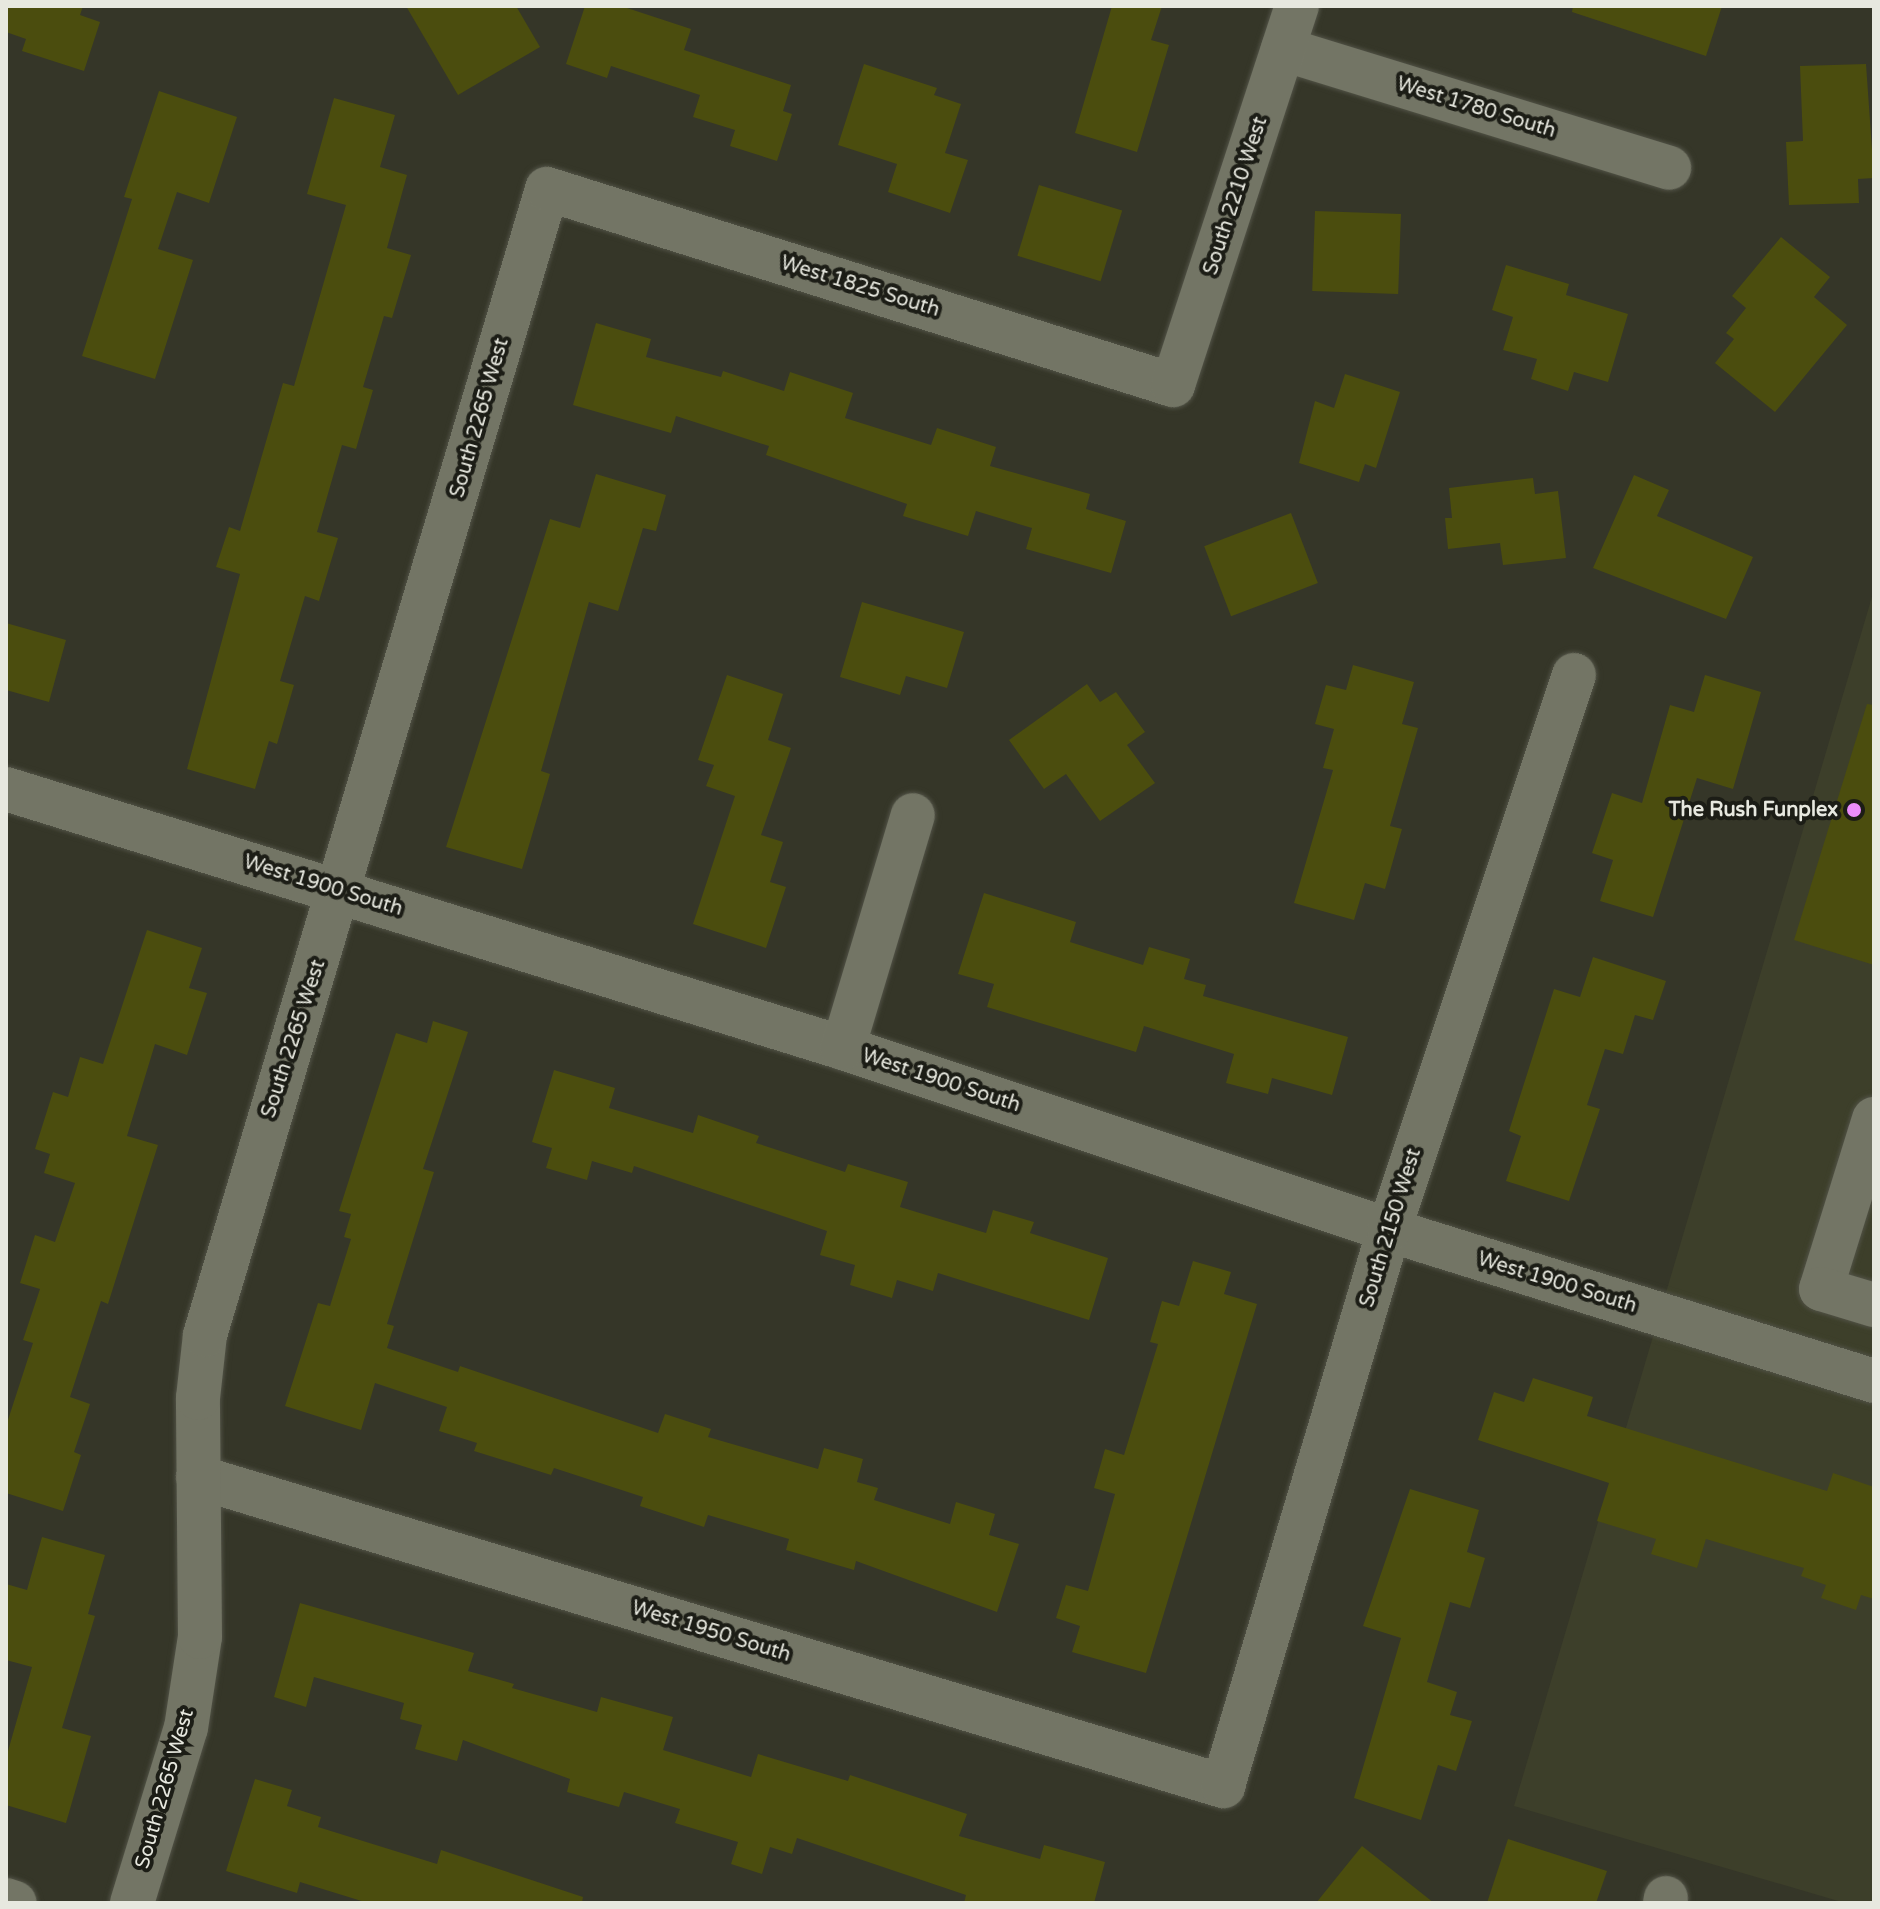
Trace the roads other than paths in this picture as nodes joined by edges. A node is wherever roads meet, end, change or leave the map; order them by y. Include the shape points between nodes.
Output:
1 (1297, 6) edge
2 (1283, 49) junction
3 (1669, 168) dead end
4 (547, 189) joint
5 (1173, 385) joint
6 (1574, 675) dead end
7 (6, 789) edge
8 (913, 815) dead end
9 (341, 892) junction
10 (843, 1048) junction
11 (1874, 1119) edge
12 (1389, 1230) junction
13 (1874, 1305) edge
14 (1874, 1381) edge
15 (198, 1477) junction
16 (1223, 1786) joint
17 (6, 1900) edge
18 (15, 1903) edge
19 (132, 1903) edge

1 - 2 street, South 2210 West
2 - 3 street, West 1780 South
2 - 5 street, South 2210 West
4 - 5 street, West 1825 South
4 - 9 street, South 2265 West
6 - 12 street, South 2150 West
7 - 9 street, West 1900 South
8 - 10 street
9 - 10 street, West 1900 South
9 - 15 street, South 2265 West via 205,1335
10 - 12 street, West 1900 South
11 - 13 street via 1821,1289
12 - 14 street, West 1900 South
12 - 16 street, South 2150 West
15 - 16 street, West 1950 South
15 - 19 street, South 2265 West via 200,1637 186,1728
17 - 18 street

